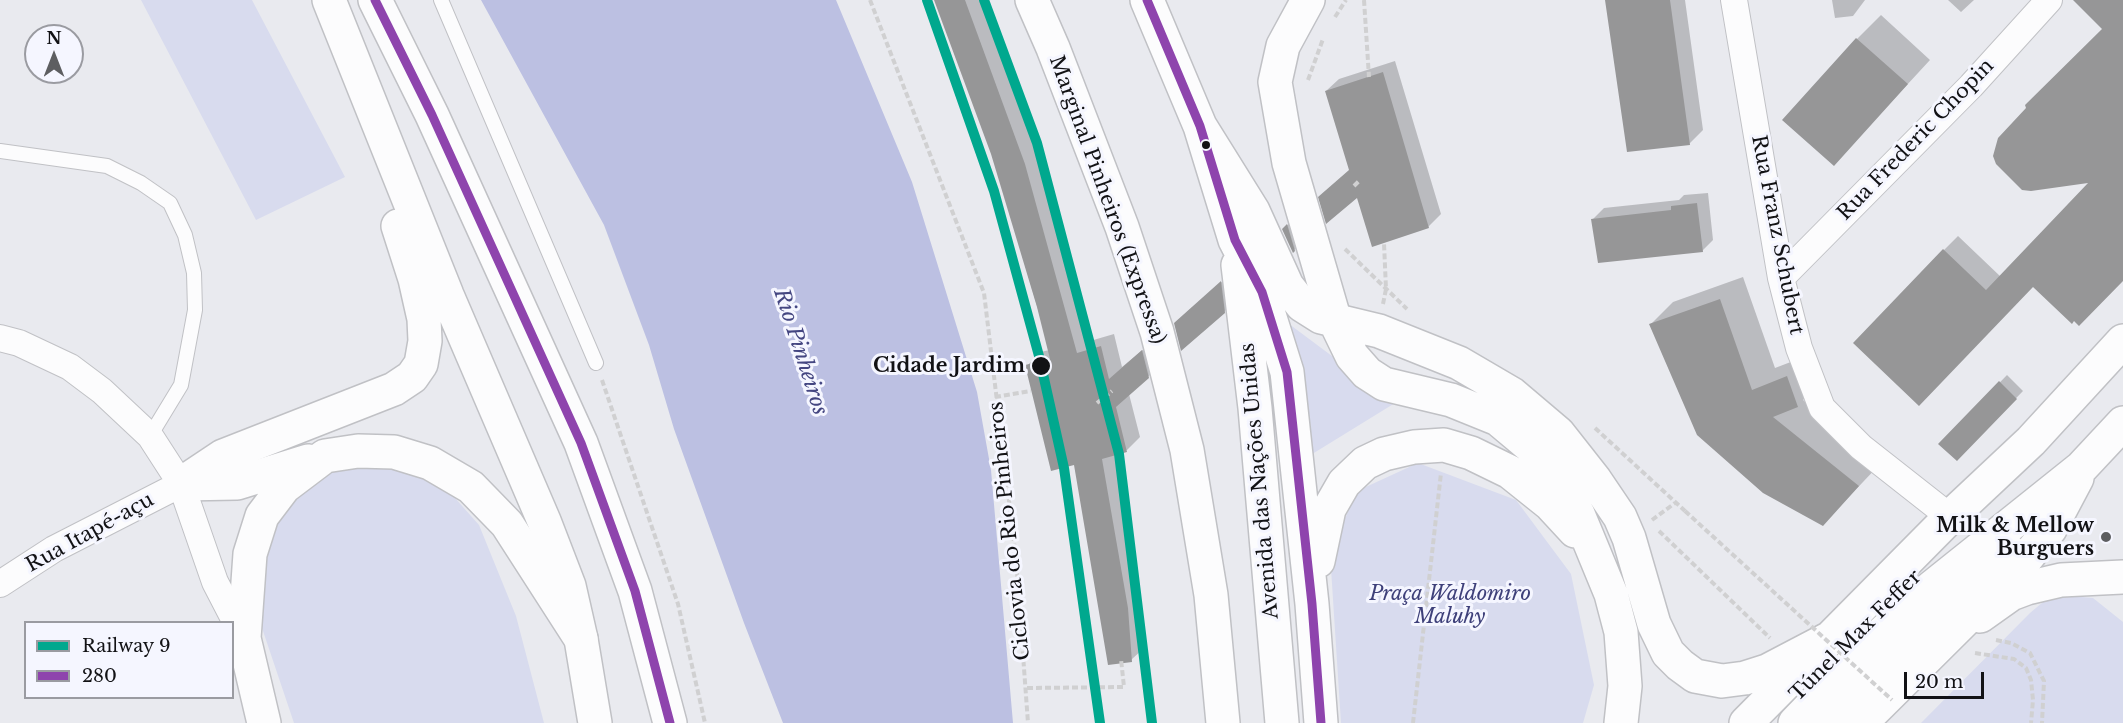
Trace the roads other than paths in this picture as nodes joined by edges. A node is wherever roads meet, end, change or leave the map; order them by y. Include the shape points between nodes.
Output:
1 (329, 0) edge
2 (375, 0) edge
3 (441, 0) edge
4 (1032, 0) edge
5 (1147, 0) edge
6 (1308, 0) edge
7 (1734, 0) edge
8 (2049, 0) edge
9 (374, 113) junction
10 (1200, 126) junction
11 (0, 151) edge
12 (1235, 240) junction
13 (1781, 278) junction
14 (1335, 321) junction
15 (0, 338) edge
16 (2123, 341) edge
17 (596, 363) road end
18 (2123, 372) edge
19 (2123, 423) edge
20 (150, 436) junction
21 (325, 456) junction
22 (2081, 468) junction
23 (181, 484) junction
24 (1950, 517) junction
25 (1590, 546) junction
26 (2123, 577) edge
27 (0, 584) edge
28 (1312, 604) junction
29 (1832, 636) junction
30 (244, 638) junction
31 (581, 639) junction
32 (1958, 646) junction
33 (264, 723) edge
34 (595, 723) edge
35 (670, 723) edge
36 (1223, 723) edge
37 (1282, 723) edge
38 (1321, 723) edge
39 (1621, 723) edge
40 (1746, 723) edge
41 (1767, 723) edge
42 (1796, 723) edge
43 (1828, 723) edge
44 (1861, 723) edge

1 - 9 main road
2 - 35 main road via 432,115 581,443 635,591
3 - 17 lane
4 - 36 main road, Marginal Pinheiros (Expressa) via 1122,227 1157,332 1189,461 1211,595
5 - 10 main road
6 - 14 main road via 1283,46 1275,82 1289,163
7 - 13 street, Rua Franz Schubert
8 - 13 street, Rua Frederic Chopin via 1971,86
9 - 23 main road via 392,206 424,319 421,364 412,377 394,389 223,456
9 - 31 main road via 544,520 569,586
10 - 12 main road, Avenida das Nações Unidas
10 - 14 main road via 1253,211 1287,286 1302,305
11 - 20 lane via 107,166 170,203 185,235 194,273 195,310 181,385
12 - 28 main road, Avenida das Nações Unidas via 1262,292 1287,372
12 - 37 main road, Avenida das Nações Unidas via 1255,408
13 - 24 street, Rua Franz Schubert via 1799,348 1822,408 1861,447
14 - 25 main road via 1352,356 1367,374 1384,384 1451,400 1498,418 1535,450 1567,494
14 - 29 main road via 1379,332 1459,363 1512,394 1558,433 1620,518 1654,624 1668,653 1695,676 1722,681 1745,678 1767,671
15 - 20 street via 70,367
16 - 24 main road via 2031,441
18 - 41 main road, Túnel Max Feffer
19 - 22 main road
20 - 23 street
21 - 23 main road via 237,483
21 - 30 main road via 284,487 262,516 250,554
21 - 31 main road via 358,450 394,452 430,463 471,487 507,524
22 - 32 main road via 2050,529
22 - 42 main road via 1931,588
22 - 43 main road via 2016,542
23 - 27 street, Rua Itapé-açu via 54,549
23 - 30 street via 215,582
24 - 29 main road
25 - 28 main road via 1550,504 1510,472 1444,445 1414,447 1365,463 1344,483 1329,509 1321,538
25 - 39 main road via 1611,594 1621,632 1625,686
26 - 32 main road via 2061,580 2011,594
28 - 38 main road, Avenida das Nações Unidas
29 - 40 main road
30 - 33 main road
31 - 34 main road
32 - 44 main road

